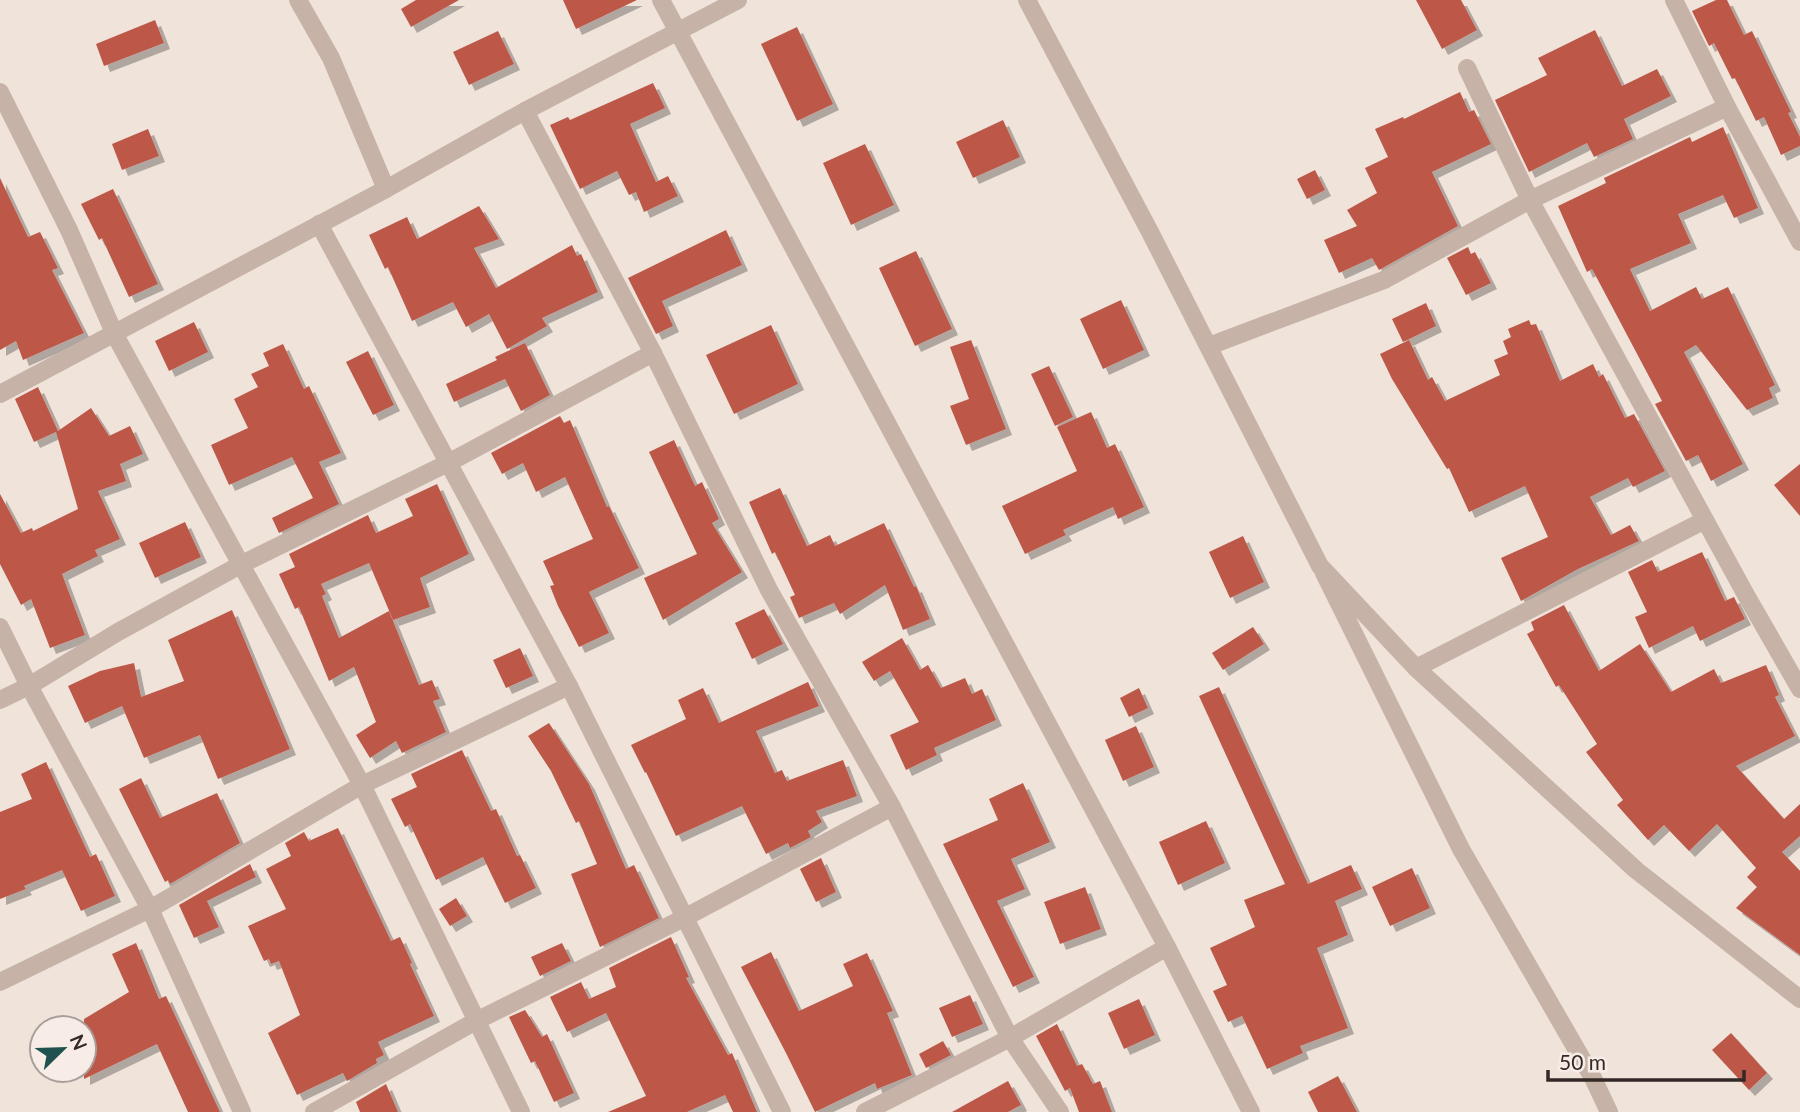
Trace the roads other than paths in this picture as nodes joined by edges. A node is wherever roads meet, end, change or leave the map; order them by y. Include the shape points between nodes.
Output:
1 (298, 0) edge
2 (661, 0) edge
3 (738, 0) edge
4 (1027, 0) edge
5 (1674, 0) edge
6 (678, 32) junction
7 (1467, 68) dead end
8 (0, 92) edge
9 (1727, 107) junction
10 (525, 111) junction
11 (386, 189) junction
12 (1530, 200) junction
13 (319, 224) junction
14 (1800, 242) edge
15 (115, 335) junction
16 (1209, 346) junction
17 (653, 353) junction
18 (0, 394) edge
19 (448, 463) junction
20 (1705, 520) junction
21 (242, 564) junction
22 (1320, 566) junction
23 (0, 627) edge
24 (1416, 668) junction
25 (29, 685) junction
26 (569, 686) junction
27 (1800, 689) edge
28 (0, 700) edge
29 (362, 785) junction
30 (892, 807) junction
31 (150, 909) junction
32 (684, 918) junction
33 (1167, 947) junction
34 (0, 982) edge
35 (1800, 999) edge
36 (476, 1021) junction
37 (1010, 1038) junction
38 (242, 1112) edge
39 (314, 1112) edge
40 (521, 1112) edge
41 (782, 1112) edge
42 (865, 1112) edge
43 (1060, 1112) edge
44 (1251, 1112) edge
45 (1609, 1112) edge

1 - 11 street via 331,58
2 - 6 street
3 - 6 street
4 - 16 street
5 - 9 street
6 - 10 street
6 - 33 street
7 - 12 street
8 - 15 street
9 - 12 street
9 - 14 street
10 - 11 street
10 - 17 street
11 - 13 street
12 - 16 street via 1384,280
12 - 20 street
13 - 15 street
13 - 19 street
15 - 18 street
15 - 21 street
16 - 22 street
17 - 19 street
17 - 30 street via 769,590
19 - 21 street
19 - 26 street
20 - 24 street
20 - 27 street
21 - 25 street
21 - 29 street
22 - 24 street
22 - 45 street via 1461,849
23 - 25 street
24 - 35 street via 1636,870
25 - 28 street
25 - 31 street
26 - 29 street
26 - 32 street
29 - 31 street
29 - 36 street
30 - 32 street
30 - 37 street
31 - 34 street
31 - 38 street
32 - 36 street
32 - 41 street
33 - 37 street
33 - 44 street
36 - 39 street
36 - 40 street
37 - 42 street
37 - 43 street

